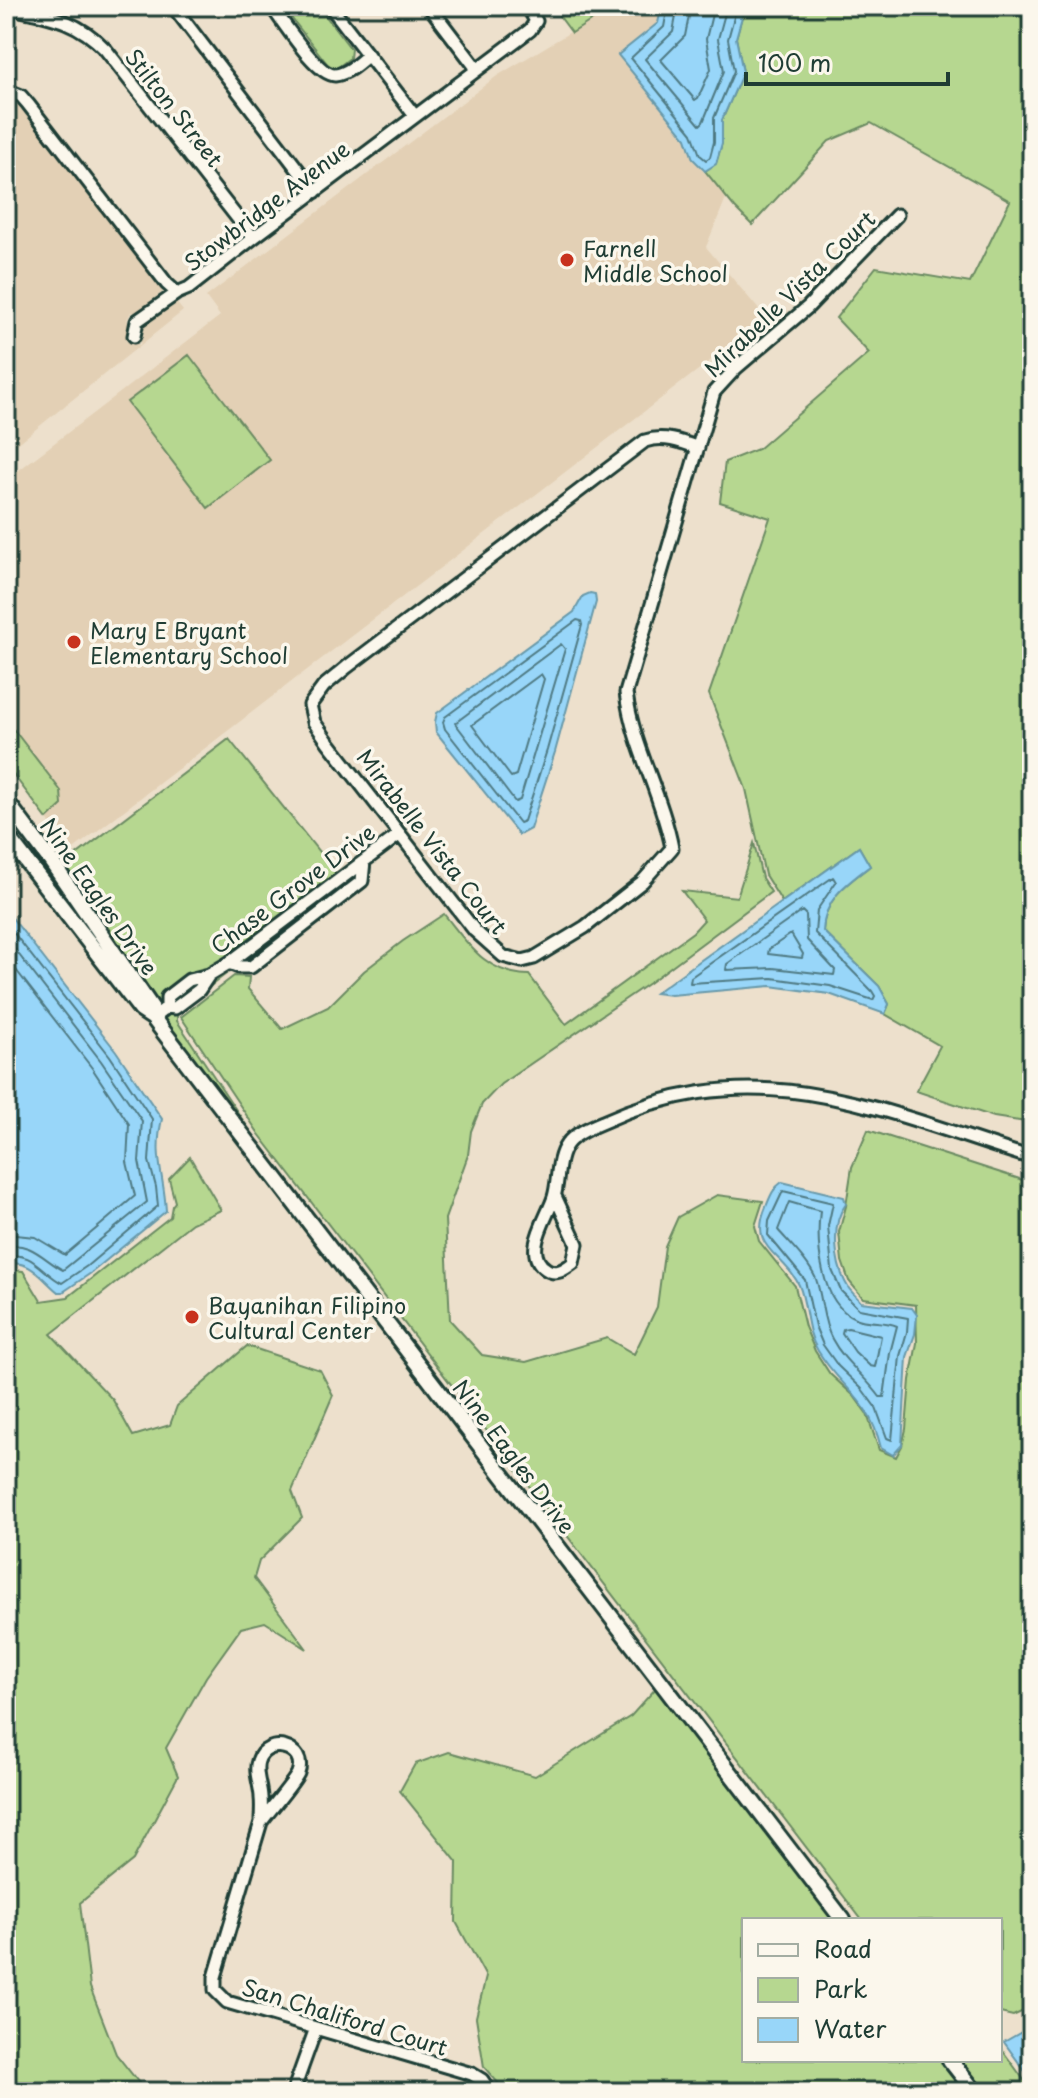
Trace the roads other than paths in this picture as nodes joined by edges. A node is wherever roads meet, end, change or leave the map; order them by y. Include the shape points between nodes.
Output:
1 (62, 6) edge
2 (173, 6) edge
3 (271, 6) edge
4 (330, 6) edge
5 (429, 6) edge
6 (527, 6) edge
7 (6, 7) edge
8 (60, 19) junction
9 (368, 55) junction
10 (477, 69) junction
11 (6, 90) edge
12 (415, 116) junction
13 (315, 192) junction
14 (897, 215) dead end
15 (253, 238) junction
16 (177, 293) junction
17 (134, 336) dead end
18 (698, 448) junction
19 (6, 801) edge
20 (400, 834) junction
21 (6, 835) edge
22 (36, 840) junction
23 (19, 852) junction
24 (153, 1018) junction
25 (1032, 1158) edge
26 (555, 1196) junction
27 (261, 1822) junction
28 (841, 1918) edge
29 (316, 2028) junction
30 (952, 2062) edge
31 (293, 2092) edge
32 (490, 2092) edge
33 (975, 2092) edge

1 - 8 street
2 - 13 street
3 - 9 street via 321,71 336,75
4 - 9 street
5 - 10 street
6 - 10 street, Stowbridge Avenue via 536,21 530,30
7 - 8 street, Stilton Street
8 - 15 street, Stilton Street via 90,34 106,50
9 - 12 street
10 - 12 street, Stowbridge Avenue
11 - 16 street, Stowbridge Avenue via 28,104
12 - 13 street, Stowbridge Avenue
13 - 15 street, Stowbridge Avenue
14 - 18 street, Mirabelle Vista Court via 808,307 714,392
15 - 16 street, Stowbridge Avenue
16 - 17 street via 137,321
18 - 20 street, Mirabelle Vista Court via 656,437 645,441 324,686 310,705 314,722
18 - 20 street, Mirabelle Vista Court via 626,693 672,848 654,873 585,927 546,953 522,961 494,951
19 - 22 street, Nine Eagles Drive
20 - 24 street, Chase Grove Drive via 364,861 362,881 251,967 229,963 189,980 167,997 167,1007
21 - 23 street, Nine Eagles Drive
22 - 23 street
22 - 24 street, Nine Eagles Drive via 151,1007
23 - 24 street, Nine Eagles Drive via 141,1010
24 - 28 street, Nine Eagles Drive
25 - 26 street via 851,1100 753,1087 675,1096 577,1135 561,1157
26 - 26 street via 577,1244 573,1263 554,1272 539,1263 535,1245
27 - 27 street, San Chaliford Court via 298,1775 295,1751 284,1746 270,1747 256,1765
27 - 29 street, San Chaliford Court via 215,1990 227,2002
29 - 31 street
29 - 32 street, San Chaliford Court via 472,2074
30 - 33 street

